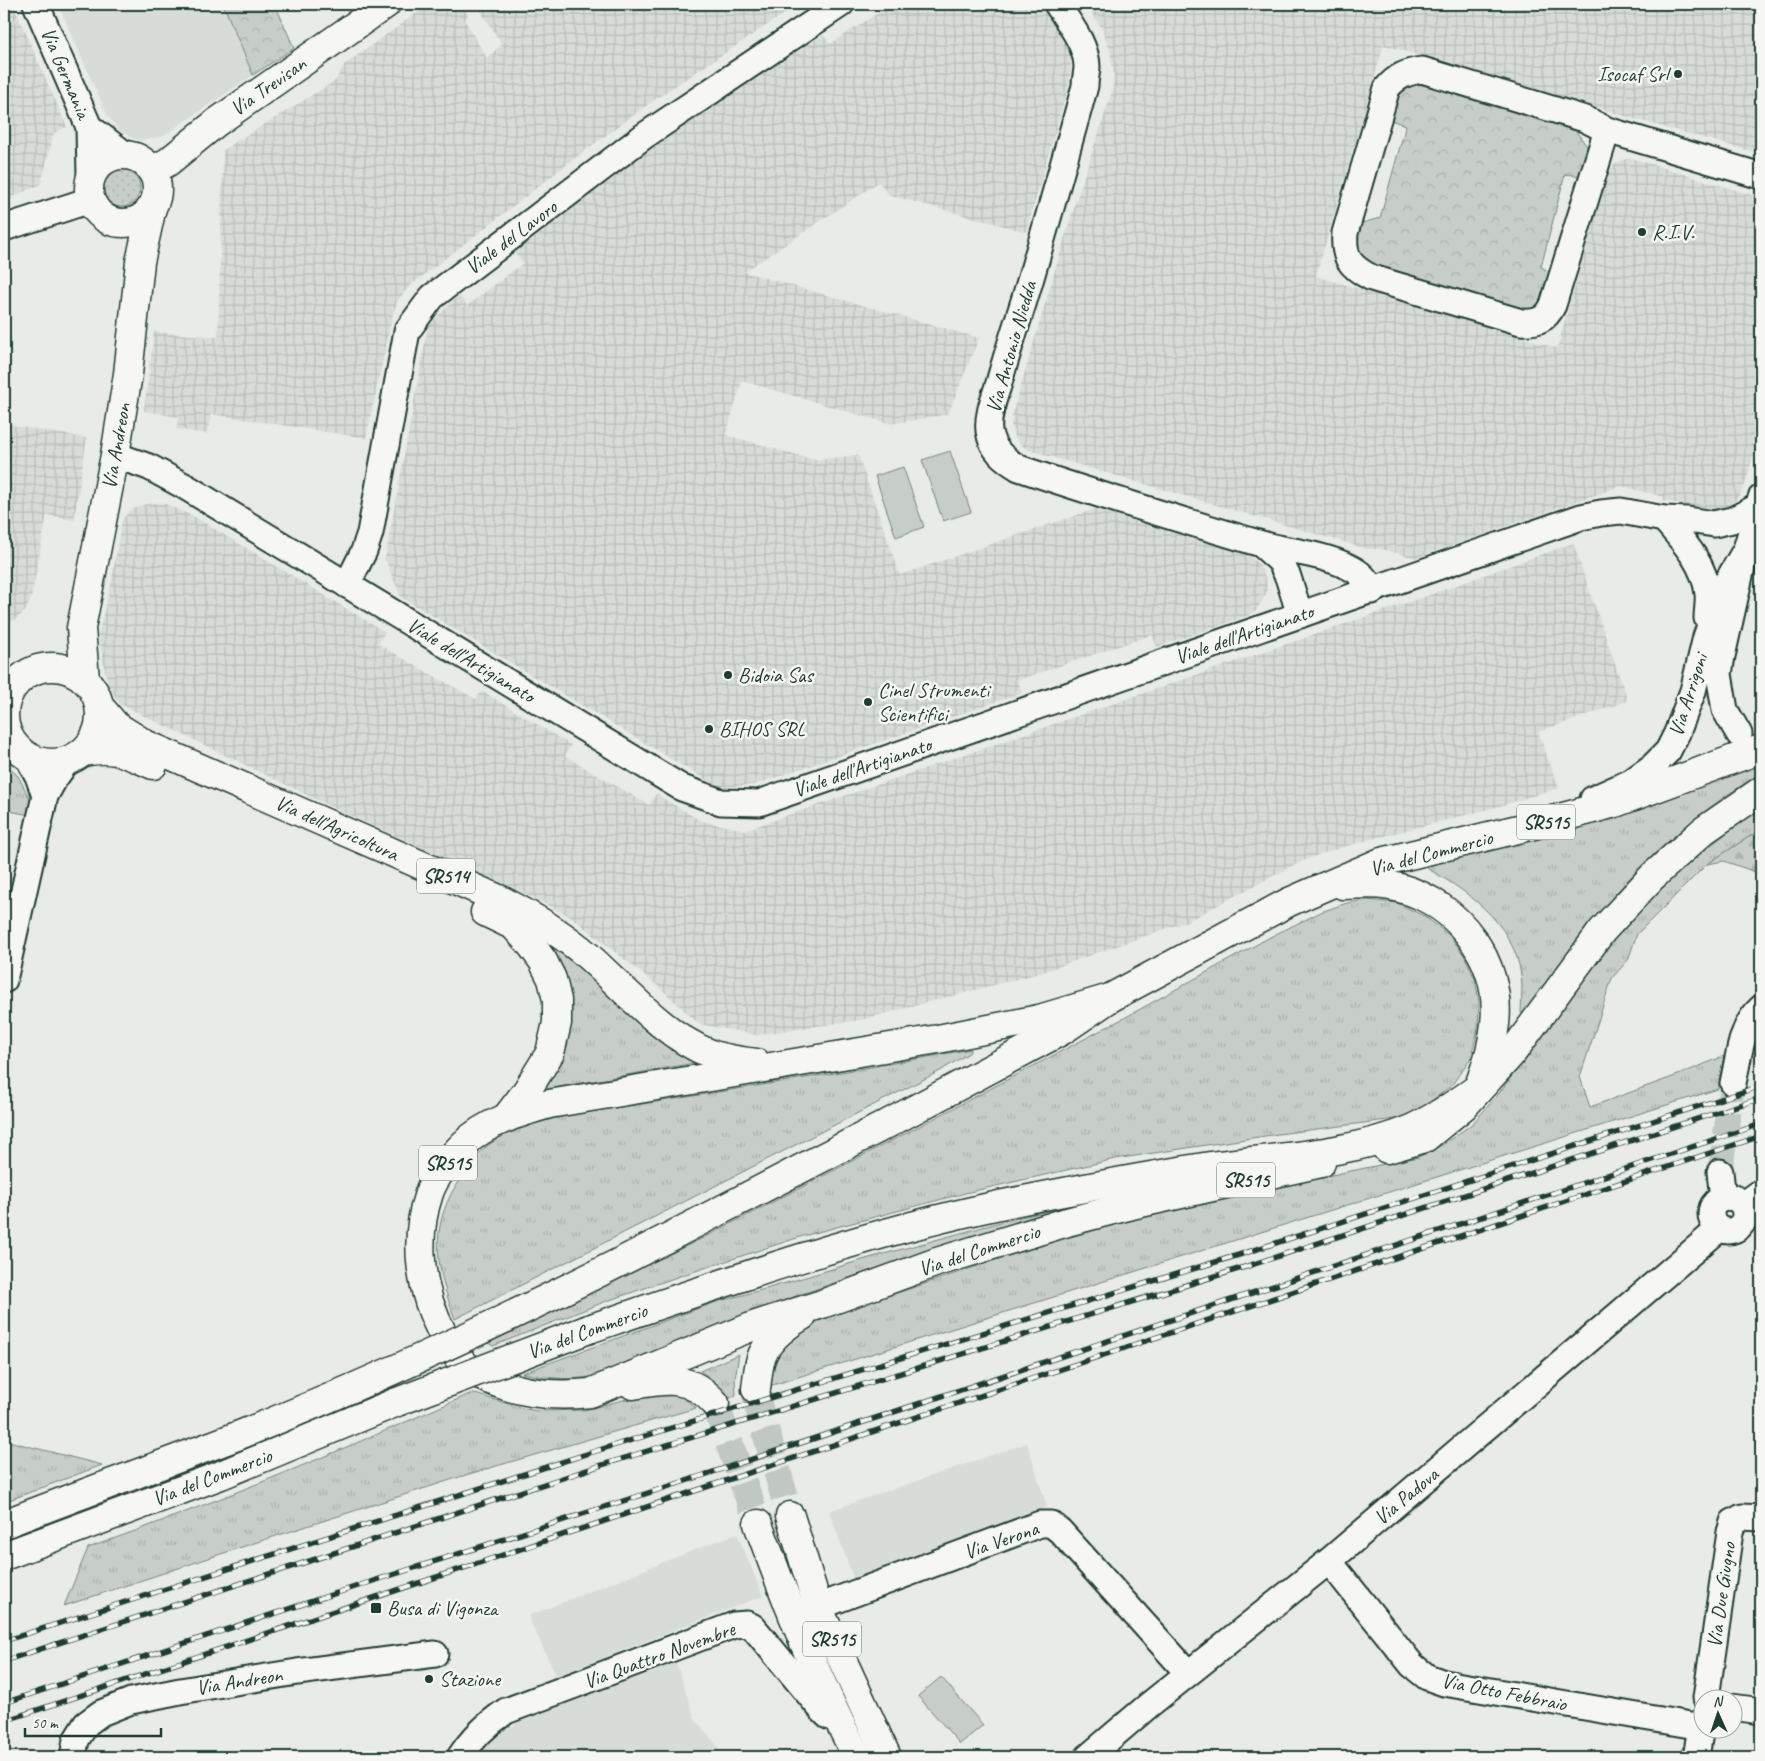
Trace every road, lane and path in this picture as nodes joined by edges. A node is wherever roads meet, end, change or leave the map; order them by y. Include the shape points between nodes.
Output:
1 (36, 4) edge
2 (386, 4) edge
3 (841, 4) edge
4 (1057, 4) edge
5 (89, 127) junction
6 (1607, 130) junction
7 (126, 155) junction
8 (152, 171) junction
9 (1761, 176) edge
10 (90, 188) junction
11 (152, 207) junction
12 (117, 223) junction
13 (4, 228) edge
14 (140, 262) junction
15 (116, 455) junction
16 (1760, 502) edge
17 (1664, 519) junction
18 (1261, 544) junction
19 (1746, 549) junction
20 (347, 585) junction
21 (1372, 591) junction
22 (1300, 616) junction
23 (81, 628) junction
24 (1706, 637) junction
25 (22, 675) edge
26 (85, 680) junction
27 (100, 707) junction
28 (4, 722) edge
29 (1739, 734) dead end
30 (1761, 749) edge
31 (27, 756) junction
32 (75, 756) junction
33 (1761, 791) edge
34 (45, 796) junction
35 (1530, 826) junction
36 (1329, 885) junction
37 (4, 980) edge
38 (1110, 998) junction
39 (1761, 1008) edge
40 (777, 1066) junction
41 (1733, 1084) tunnel mouth
42 (1478, 1088) junction
43 (506, 1118) junction
44 (1720, 1172) dead end
45 (1742, 1199) edge
46 (822, 1304) junction
47 (756, 1389) tunnel mouth
48 (590, 1393) junction
49 (714, 1404) tunnel mouth
50 (790, 1516) tunnel mouth
51 (1761, 1518) edge
52 (4, 1524) edge
53 (758, 1524) tunnel mouth
54 (4, 1556) edge
55 (1329, 1560) junction
56 (818, 1607) junction
57 (435, 1654) dead end
58 (1188, 1673) junction
59 (1707, 1688) edge
60 (1742, 1708) edge
61 (1761, 1711) edge
62 (838, 1721) junction
63 (1692, 1722) edge
64 (1699, 1738) edge
65 (73, 1757) edge
66 (460, 1757) edge
67 (857, 1757) edge
68 (887, 1757) edge
69 (1088, 1757) edge
70 (1696, 1757) edge

1 - 5 street, Via Germania
2 - 8 main road, Via Trevisan
3 - 20 street, Viale del Lavoro via 644,136 432,297 407,331 370,533
4 - 18 street, Via Antonio Niedda via 1083,49 1087,65 1085,86 992,409 989,430 992,442 998,453 1019,468
5 - 7 street, Via Germania
5 - 10 street
6 - 6 street via 1585,119 1422,70 1402,75 1387,88 1345,234 1347,258 1355,268 1372,278 1520,322 1540,320 1553,305
6 - 9 street
7 - 8 main road via 146,163
7 - 10 main road via 116,155 96,166
8 - 11 main road via 157,189
10 - 12 main road via 94,208 100,215
10 - 13 street
11 - 12 main road via 137,221
11 - 14 main road, Via Andreon
12 - 14 main road
14 - 15 main road, Via Andreon
15 - 20 street, Viale dell'Artigianato via 149,467 186,487
15 - 23 main road, Via Andreon
16 - 17 street, Viale dell'Artigianato via 1732,520 1714,524
16 - 19 street, Via Arrigoni
17 - 21 street, Viale dell'Artigianato via 1621,511 1581,517
17 - 24 street via 1692,554 1704,576 1708,595
18 - 21 street, Via Antonio Niedda via 1316,554 1348,567 1362,574
18 - 22 street, Via Antonio Niedda via 1280,561
19 - 24 street, Via Arrigoni via 1724,587
19 - 29 street, Via Arrigoni via 1719,674 1725,710
20 - 22 street, Viale dell'Artigianato via 682,788 721,802 759,803
21 - 22 street, Viale dell'Artigianato
23 - 25 main road
23 - 26 main road, Via Andreon
24 - 35 street, Via Arrigoni via 1693,691 1668,751 1632,782
25 - 26 main road, SR514 via 54,667 65,668
25 - 28 main road via 8,696
26 - 27 main road, SR514 via 93,689
27 - 32 main road via 97,733 91,744
27 - 40 main road, Via dell'Agricoltura / SR514 via 116,726 145,744 534,917 581,950 656,1019 696,1047 735,1060
28 - 31 main road via 12,741
30 - 35 main road, Via del Commercio / SR515 via 1615,803
31 - 32 main road, SR514 via 50,763
31 - 34 street
32 - 34 street via 55,778
32 - 43 main road, Via dell'Agricoltura / SR514 via 110,749 129,754 429,885 514,926 543,960 552,979 557,1000 557,1023 550,1053
33 - 42 main road, Via del Commercio / SR515 via 1703,831 1652,877 1602,931 1512,1053
34 - 37 street
35 - 36 main road, Via del Commercio / SR515 via 1381,862
36 - 38 main road, Via del Commercio / SR515 via 1289,902
36 - 42 main road, Via del Commercio via 1385,885 1413,892 1444,909 1474,939 1490,972 1496,1022
38 - 40 main road, Via del Commercio / SR515 via 1039,1019
38 - 52 main road, Via del Commercio, bridge via 1063,1030 890,1123 617,1264 429,1354 238,1435
39 - 41 street via 1743,1036
40 - 43 main road, Via del Commercio / SR515 via 549,1104
42 - 46 main road, Via del Commercio / SR515 via 1464,1106 1425,1138 1368,1155 1188,1192 1067,1222 938,1262
42 - 54 main road, Via del Commercio, bridge via 1437,1115 1380,1140 1085,1188 1001,1205 845,1245 701,1290 406,1398 221,1475
43 - 48 main road, Via del Commercio / SR515 via 465,1142 429,1191 420,1227 427,1296 435,1320 451,1348 476,1373 503,1386 544,1395
44 - 45 street
45 - 55 street, Via Padova via 1714,1205 1712,1220 1719,1229
46 - 47 main road, SR515 via 795,1320 769,1344 760,1360
46 - 48 main road, Via del Commercio / SR515 via 756,1325
48 - 49 main road, SR515 via 657,1380 683,1382 706,1393
50 - 56 main road, SR515
51 - 59 street, Via Due Giugno via 1742,1517 1733,1522
53 - 62 main road, SR515 via 789,1608
55 - 58 street, Via Padova
55 - 63 street, Via Otto Febbraio via 1412,1665 1427,1677 1444,1683
56 - 58 street, Via Verona via 1040,1524 1051,1524
56 - 68 main road, SR515
57 - 65 street, Via Andreon via 297,1672 131,1701 101,1713 86,1724 76,1740
58 - 69 street, Via Padova
60 - 61 street
62 - 66 street, Via Quattro Novembre via 822,1710 753,1627 734,1625 506,1711 470,1741
62 - 67 main road, SR515
64 - 70 street

